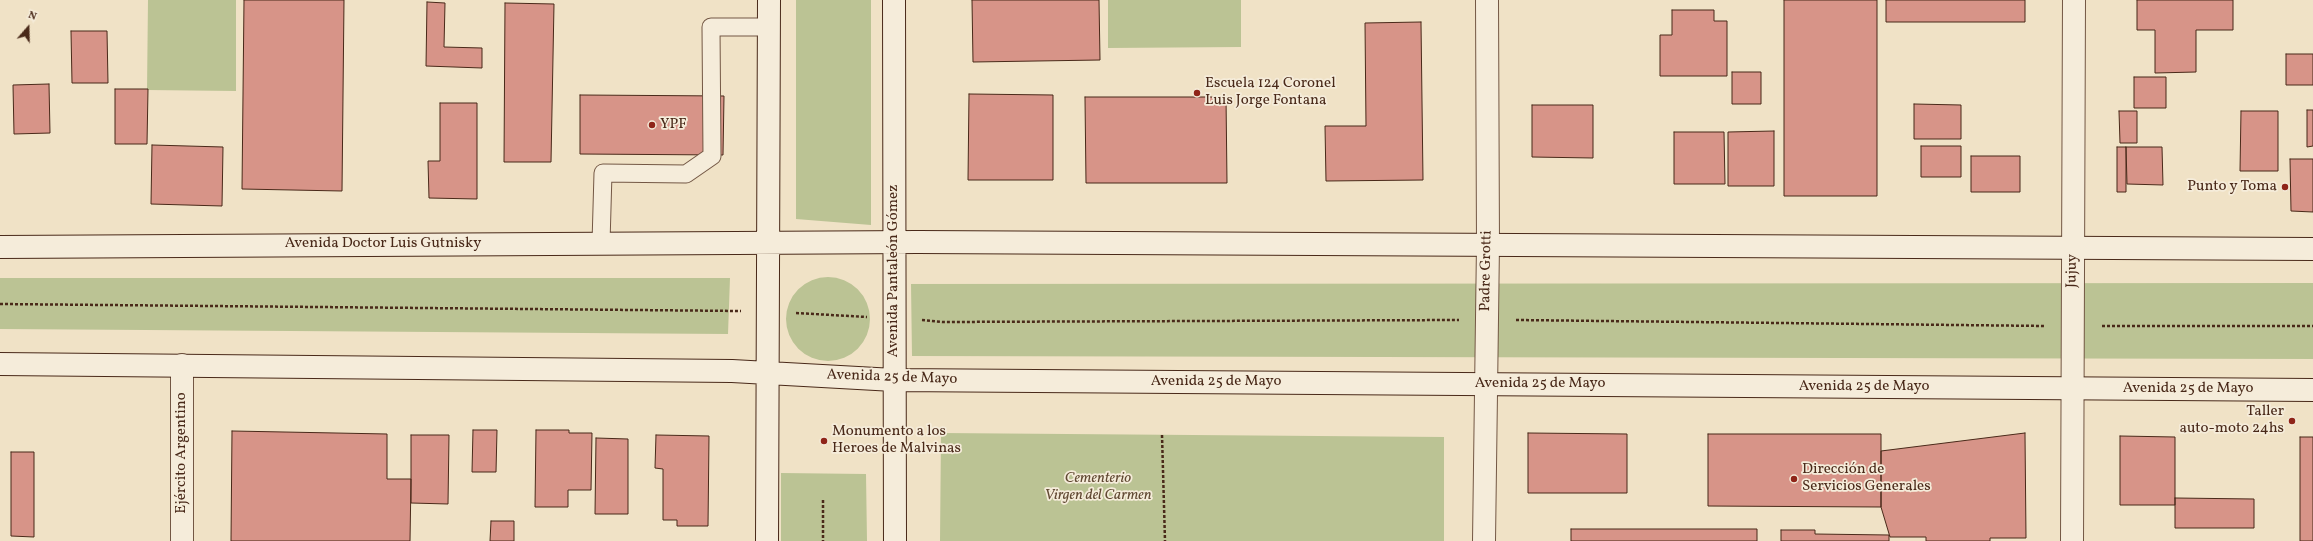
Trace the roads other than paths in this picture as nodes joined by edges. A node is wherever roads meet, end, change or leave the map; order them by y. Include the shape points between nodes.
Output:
1 (769, 0) edge
2 (894, 0) edge
3 (1487, 0) edge
4 (2074, 0) edge
5 (769, 27) junction
6 (767, 242) junction
7 (894, 242) junction
8 (601, 243) junction
9 (1488, 244) junction
10 (0, 247) edge
11 (2073, 247) junction
12 (2313, 249) edge
13 (0, 364) edge
14 (182, 365) junction
15 (766, 372) junction
16 (894, 380) junction
17 (1486, 384) junction
18 (2072, 388) junction
19 (2313, 390) edge
20 (182, 541) edge
21 (767, 541) edge
22 (895, 541) edge
23 (1484, 541) edge
24 (2072, 541) edge

1 - 5 main road
2 - 7 main road, Avenida Pantaleón Gómez
3 - 9 main road, Padre Grotti
4 - 11 main road, Jujuy
5 - 6 main road
5 - 8 lane via 711,27 712,156 686,174 603,173
6 - 7 main road
6 - 8 main road, Avenida Doctor Luis Gutnisky
6 - 15 main road
7 - 9 main road
7 - 16 main road, Avenida Pantaleón Gómez
8 - 10 main road, Avenida Doctor Luis Gutnisky
9 - 11 main road
9 - 17 main road, Padre Grotti
11 - 12 main road
11 - 18 main road, Jujuy
13 - 14 main road
14 - 15 main road
14 - 20 main road, Ejército Argentino
15 - 16 main road, Avenida 25 de Mayo
15 - 21 main road
16 - 17 main road, Avenida 25 de Mayo
16 - 22 main road, Avenida Pantaleón Gómez
17 - 18 main road, Avenida 25 de Mayo
17 - 23 main road, Padre Grotti
18 - 19 main road, Avenida 25 de Mayo
18 - 24 main road, Jujuy

